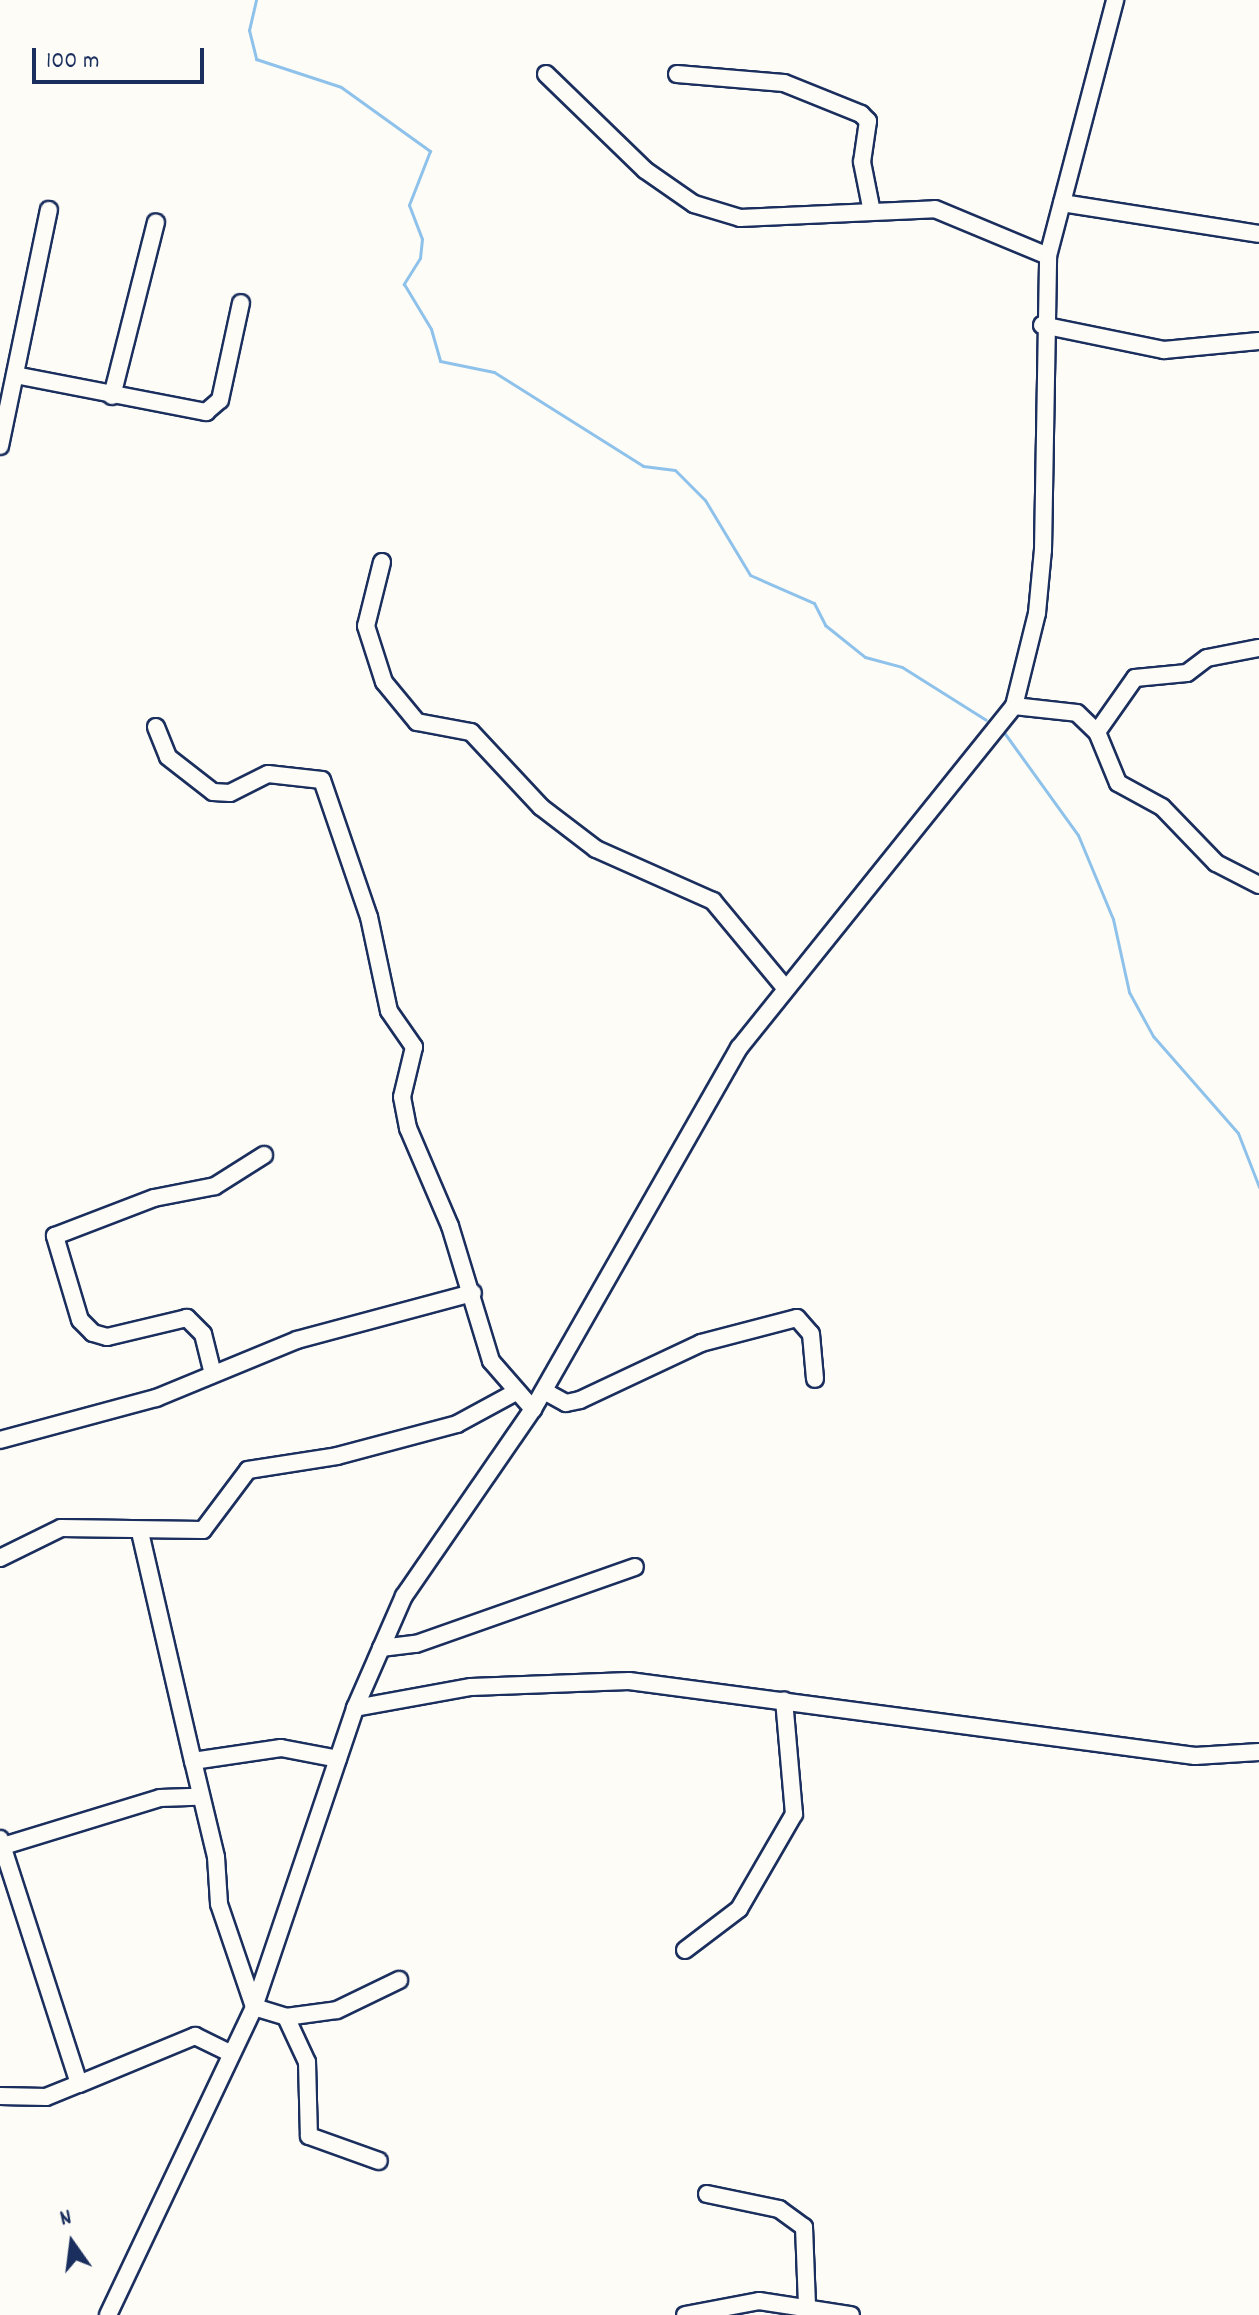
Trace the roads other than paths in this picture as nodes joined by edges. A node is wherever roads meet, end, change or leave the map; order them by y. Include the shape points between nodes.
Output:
1 (1115, 0) edge
2 (546, 74) dead end
3 (677, 74) dead end
4 (1062, 203) junction
5 (871, 207) junction
6 (49, 210) dead end
7 (156, 222) dead end
8 (1259, 234) edge
9 (1048, 256) junction
10 (241, 303) dead end
11 (1042, 325) junction
12 (1259, 341) edge
13 (15, 375) junction
14 (112, 396) junction
15 (0, 446) edge
16 (382, 562) dead end
17 (1259, 648) edge
18 (1014, 706) junction
19 (156, 727) dead end
20 (1097, 732) junction
21 (1259, 885) edge
22 (786, 989) junction
23 (264, 1155) dead end
24 (473, 1293) junction
25 (213, 1374) junction
26 (815, 1379) dead end
27 (544, 1391) junction
28 (514, 1393) junction
29 (533, 1409) junction
30 (0, 1440) edge
31 (140, 1532) junction
32 (0, 1558) edge
33 (635, 1567) dead end
34 (381, 1648) junction
35 (784, 1700) junction
36 (355, 1708) junction
37 (1259, 1752) edge
38 (338, 1759) junction
39 (193, 1761) junction
40 (197, 1797) junction
41 (1, 1844) edge
42 (685, 1950) dead end
43 (399, 1980) dead end
44 (254, 2007) junction
45 (286, 2017) junction
46 (230, 2053) junction
47 (79, 2084) junction
48 (0, 2096) edge
49 (379, 2161) dead end
50 (707, 2194) dead end
51 (807, 2304) junction
52 (108, 2315) edge
53 (685, 2315) edge
54 (851, 2315) edge

1 - 4 street
2 - 5 street via 645,170 694,204 740,218
3 - 5 street via 784,83 861,114 868,121 862,162
4 - 8 street
4 - 9 street
5 - 9 street via 935,209
6 - 13 street
7 - 14 street
9 - 11 street
10 - 14 street via 213,409 197,414
11 - 12 street via 1164,350
11 - 18 street via 1043,550 1037,613
13 - 14 street
13 - 15 street
16 - 22 street via 366,626 384,682 417,722 471,732 541,807 596,849 713,901
17 - 20 street via 1207,658 1187,673 1135,678
18 - 20 street via 1077,713
18 - 22 street
19 - 24 street via 168,757 213,792 230,793 268,774 322,780 369,917 389,1011 414,1047 402,1097 408,1128
20 - 21 street via 1118,783 1162,807 1216,863
22 - 27 street via 714,1089
23 - 25 street via 215,1186 154,1198 55,1236 80,1320 93,1333 107,1337 187,1318 203,1334
24 - 25 street via 297,1340
24 - 28 street via 485,1345
25 - 30 street via 156,1398
26 - 27 street via 811,1334 797,1318 701,1343 580,1400 566,1403
27 - 29 street
28 - 29 street
28 - 31 street via 457,1424 337,1456 248,1470 212,1526
29 - 34 street via 404,1596
31 - 32 street via 61,1528
31 - 39 street
33 - 34 street via 416,1644
34 - 36 street
35 - 36 street via 629,1681 554,1680
35 - 37 street via 1195,1756
35 - 42 street via 794,1814 739,1909
36 - 38 street
38 - 39 street via 281,1748
38 - 44 street
39 - 40 street
40 - 41 street via 160,1798
40 - 44 street via 216,1857 222,1919
41 - 47 street
43 - 45 street via 337,2010
44 - 45 street
44 - 46 street
45 - 49 street via 307,2062 309,2136
46 - 47 street via 207,2039 186,2038
46 - 52 street
47 - 48 street via 46,2097
50 - 51 street via 779,2209 804,2227
51 - 53 street via 714,2304
51 - 54 street

